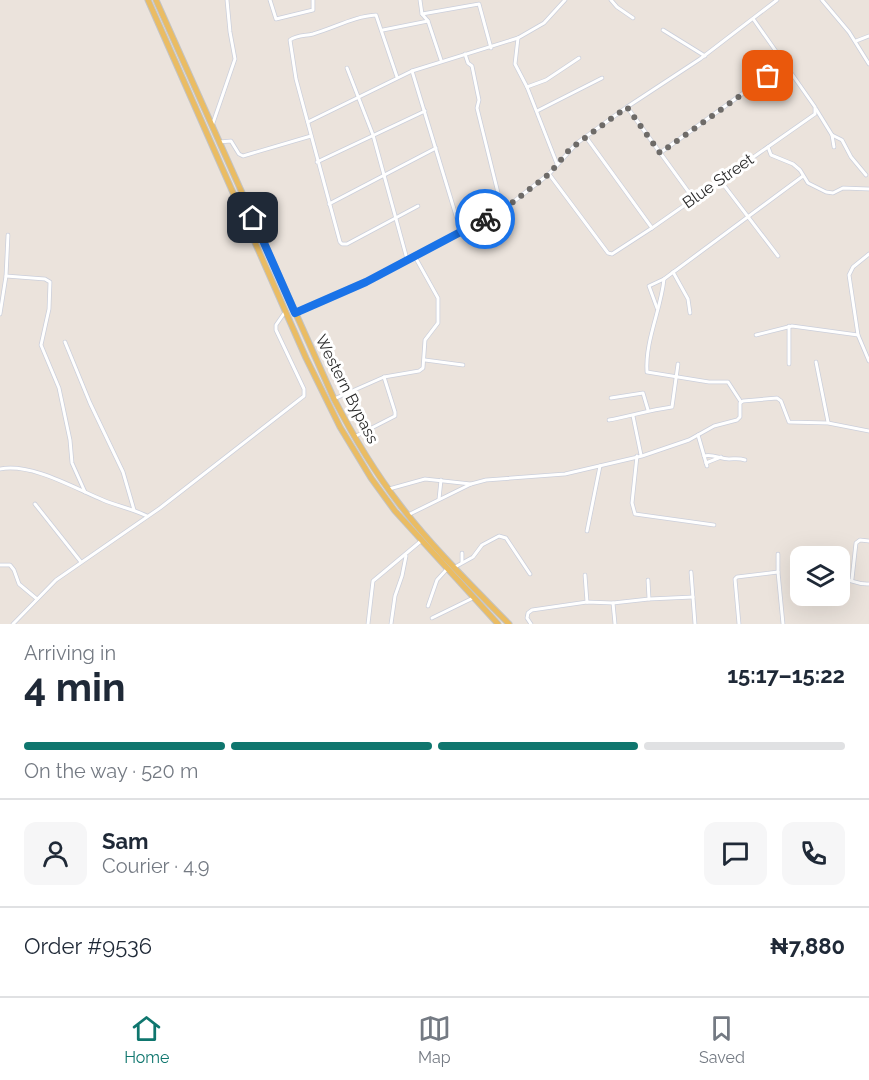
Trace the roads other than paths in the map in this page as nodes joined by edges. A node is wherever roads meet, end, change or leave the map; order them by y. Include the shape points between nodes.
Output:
1 (148, 0) edge
2 (227, 0) edge
3 (270, 0) edge
4 (314, 0) edge
5 (420, 0) edge
6 (565, 0) edge
7 (611, 0) edge
8 (777, 0) edge
9 (822, 0) edge
10 (158, 1) edge
11 (422, 14) junction
12 (633, 18) dead end
13 (753, 19) junction
14 (428, 21) junction
15 (663, 30) dead end
16 (383, 31) junction
17 (869, 36) edge
18 (518, 38) junction
19 (856, 41) junction
20 (491, 48) junction
21 (465, 54) junction
22 (705, 56) junction
23 (579, 58) dead end
24 (441, 60) junction
25 (785, 63) junction
26 (869, 64) edge
27 (347, 68) dead end
28 (412, 71) junction
29 (397, 77) junction
30 (602, 78) dead end
31 (527, 87) junction
32 (358, 96) junction
33 (627, 107) junction
34 (815, 107) junction
35 (426, 111) junction
36 (536, 111) junction
37 (308, 122) junction
38 (212, 125) junction
39 (373, 135) junction
40 (832, 135) junction
41 (311, 136) junction
42 (586, 137) junction
43 (219, 142) junction
44 (768, 147) junction
45 (834, 147) dead end
46 (436, 148) junction
47 (660, 153) junction
48 (317, 162) junction
49 (557, 164) junction
50 (549, 174) junction
51 (383, 175) junction
52 (866, 175) dead end
53 (803, 176) junction
54 (720, 180) junction
55 (869, 189) edge
56 (693, 198) junction
57 (329, 204) junction
58 (418, 206) dead end
59 (502, 209) junction
60 (394, 217) junction
61 (747, 217) junction
62 (652, 228) junction
63 (461, 232) junction
64 (8, 235) dead end
65 (869, 254) edge
66 (414, 255) junction
67 (778, 255) dead end
68 (406, 259) junction
69 (674, 272) junction
70 (6, 276) junction
71 (664, 279) junction
72 (657, 308) junction
73 (285, 310) junction
74 (690, 312) dead end
75 (295, 313) junction
76 (0, 314) edge
77 (789, 326) junction
78 (756, 335) dead end
79 (858, 335) junction
80 (65, 342) dead end
81 (425, 360) junction
82 (869, 361) edge
83 (816, 362) dead end
84 (678, 364) dead end
85 (789, 364) dead end
86 (463, 365) dead end
87 (384, 377) junction
88 (677, 377) junction
89 (611, 398) dead end
90 (334, 399) junction
91 (741, 402) junction
92 (648, 410) junction
93 (633, 416) junction
94 (609, 420) dead end
95 (828, 423) junction
96 (869, 431) edge
97 (698, 435) junction
98 (354, 437) junction
99 (639, 456) junction
100 (704, 456) junction
101 (721, 457) junction
102 (745, 460) dead end
103 (600, 466) junction
104 (0, 467) edge
105 (441, 480) junction
106 (471, 484) junction
107 (389, 489) junction
108 (85, 492) junction
109 (439, 500) junction
110 (35, 504) dead end
111 (134, 510) junction
112 (408, 515) junction
113 (147, 516) junction
114 (714, 525) dead end
115 (587, 531) dead end
116 (869, 541) edge
117 (422, 542) junction
118 (462, 553) dead end
119 (406, 554) junction
120 (778, 554) dead end
121 (81, 562) junction
122 (462, 562) junction
123 (0, 565) edge
124 (455, 567) junction
125 (447, 569) junction
126 (691, 572) dead end
127 (778, 573) junction
128 (530, 574) dead end
129 (585, 575) dead end
130 (852, 579) joint
131 (648, 580) dead end
132 (869, 584) edge
133 (693, 597) junction
134 (37, 598) junction
135 (473, 598) junction
136 (649, 599) junction
137 (486, 600) junction
138 (587, 602) junction
139 (613, 603) junction
140 (481, 605) junction
141 (428, 606) dead end
142 (432, 618) dead end
143 (530, 623) edge
144 (13, 624) edge
145 (368, 624) edge
146 (391, 624) edge
147 (498, 624) edge
148 (509, 624) edge
149 (524, 624) edge
150 (615, 624) edge
151 (695, 624) edge
152 (739, 624) edge
153 (783, 624) edge

1 - 73 main road, Western Bypass
2 - 38 street via 235,59
3 - 4 street via 276,19 313,10
5 - 11 street
6 - 18 street via 544,23
7 - 12 street
8 - 13 street
9 - 19 street
10 - 38 main road, Western Bypass
11 - 14 street
11 - 20 street via 479,3
13 - 22 street
13 - 25 street
14 - 16 street
14 - 24 street
15 - 22 street
16 - 29 street
16 - 37 street via 375,14 292,38 296,79
17 - 19 street
18 - 20 street
18 - 31 street via 514,62
19 - 26 street
20 - 21 street
21 - 24 street
21 - 59 street via 472,66 477,108
22 - 33 street
23 - 31 street via 546,80
24 - 28 street
25 - 34 street
25 - 47 street
27 - 32 street
28 - 29 street
28 - 35 street
29 - 32 street
30 - 36 street
31 - 36 street
32 - 37 street
32 - 39 street
33 - 42 street
33 - 47 street
34 - 40 street
34 - 44 street, Blue Street via 814,114
35 - 39 street
35 - 46 street
36 - 49 street
37 - 41 street
38 - 43 main road, Western Bypass
39 - 48 street
39 - 51 street
40 - 45 street
40 - 52 street via 842,141
41 - 43 street via 243,156 231,141
41 - 48 street
42 - 49 street
42 - 62 street
43 - 75 main road, Western Bypass
44 - 53 street via 771,154 793,164
44 - 54 street, Blue Street
46 - 51 street
46 - 63 street
47 - 56 street
48 - 57 street
49 - 50 street
50 - 59 street
50 - 62 street, Blue Street via 608,253
51 - 57 street
51 - 60 street
53 - 55 street via 808,183 830,193 843,188
53 - 61 street
54 - 56 street, Blue Street
54 - 61 street
56 - 62 street, Blue Street
57 - 60 street via 340,242 344,244
58 - 60 street
59 - 63 street
60 - 68 street
61 - 67 street
61 - 69 street
63 - 66 street
64 - 70 street
65 - 79 street via 849,275
66 - 68 street
66 - 81 street via 438,298 438,323 425,340
68 - 75 street via 366,282
69 - 71 street
69 - 74 street
70 - 76 street
70 - 108 street via 50,282 41,345 59,388 72,463
71 - 72 street via 663,297
71 - 72 street via 649,286
72 - 88 street via 647,370 650,374
73 - 113 street via 276,330 304,396
73 - 117 main road, Western Bypass via 353,451
75 - 90 main road, Western Bypass
77 - 78 street
77 - 79 street
77 - 85 street
79 - 82 street
80 - 111 street via 123,472
81 - 86 street
81 - 87 street via 419,371
83 - 95 street
84 - 88 street
87 - 90 street
87 - 98 street via 394,416
88 - 91 street via 728,382
88 - 92 street via 673,405
89 - 92 street via 643,393
90 - 98 main road, Western Bypass
91 - 95 street via 777,398 789,422
91 - 97 street via 739,419
92 - 93 street
93 - 94 street
93 - 99 street
95 - 96 street
97 - 99 street
97 - 100 street
98 - 107 main road, Western Bypass
99 - 103 street
99 - 114 street via 632,503 635,514
100 - 101 street
100 - 101 street via 707,465
101 - 102 street
103 - 106 street via 565,474
103 - 115 street
104 - 108 street via 33,472
105 - 106 street
105 - 107 street via 425,479
105 - 109 street
106 - 109 street
107 - 112 main road, Western Bypass
108 - 111 street
109 - 112 street
110 - 121 street
111 - 113 street
112 - 124 main road, Western Bypass
113 - 121 street
116 - 130 street via 856,543
117 - 119 street
117 - 125 main road, Western Bypass
118 - 122 street
119 - 145 street via 373,580
119 - 146 street
120 - 127 street
121 - 134 street
122 - 124 street
122 - 128 street via 473,557 482,545 502,537
123 - 134 street via 10,565 19,584
124 - 137 main road, Western Bypass
125 - 135 main road, Western Bypass
125 - 141 street via 437,580
126 - 133 street
127 - 152 street via 735,579
127 - 153 street
129 - 138 street
130 - 132 street
131 - 136 street
133 - 136 street
133 - 151 street
134 - 144 street
135 - 140 main road, Western Bypass
135 - 142 street
136 - 139 street
137 - 140 main road
137 - 148 main road, Western Bypass
138 - 139 street
138 - 143 street via 532,610 528,613
139 - 150 street
140 - 147 main road, Western Bypass
143 - 149 street

